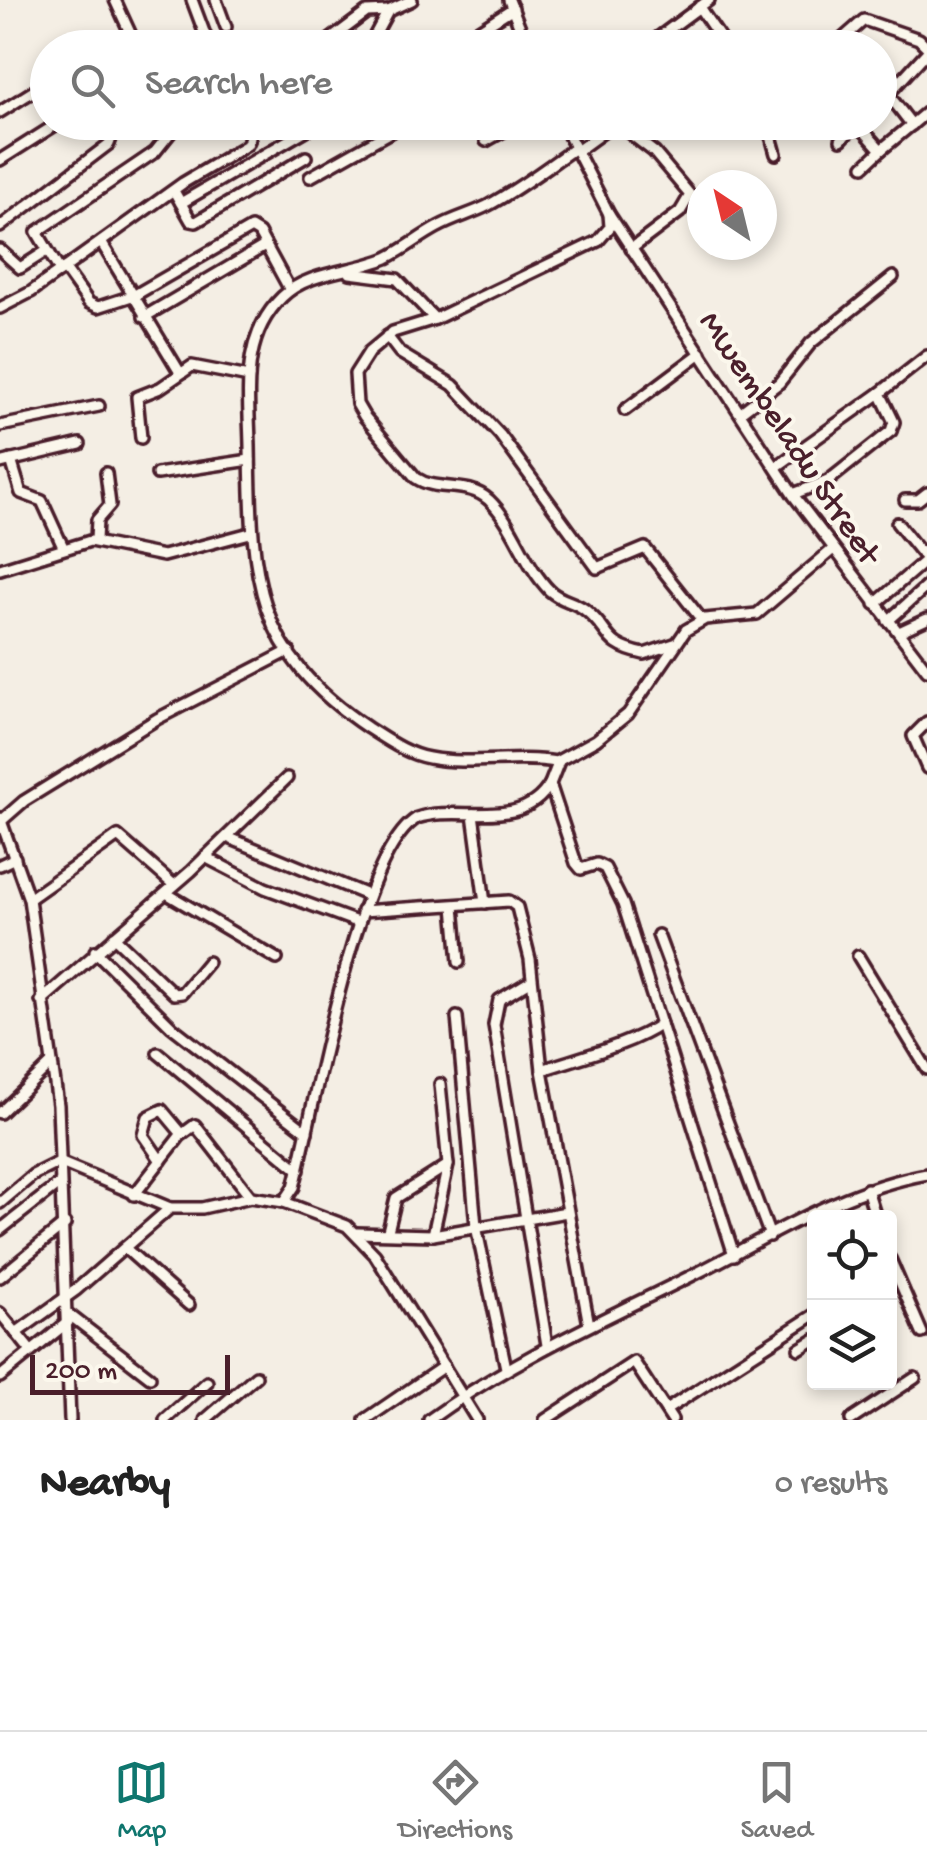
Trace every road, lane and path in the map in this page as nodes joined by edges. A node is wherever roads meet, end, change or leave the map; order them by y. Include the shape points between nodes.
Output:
1 (115, 0) edge
2 (192, 0) edge
3 (216, 0) edge
4 (412, 0) edge
5 (710, 0) edge
6 (511, 2) edge
7 (393, 5) edge
8 (699, 7) junction
9 (226, 27) dead end
10 (129, 30) edge
11 (203, 30) edge
12 (343, 30) edge
13 (378, 30) edge
14 (474, 30) edge
15 (521, 30) edge
16 (667, 30) edge
17 (714, 30) edge
18 (852, 30) edge
19 (893, 30) edge
20 (897, 31) edge
21 (927, 49) edge
22 (897, 84) edge
23 (30, 93) edge
24 (897, 104) edge
25 (0, 112) edge
26 (927, 112) edge
27 (912, 126) junction
28 (897, 138) edge
29 (32, 140) edge
30 (109, 140) edge
31 (165, 140) edge
32 (249, 140) edge
33 (290, 140) edge
34 (376, 140) edge
35 (571, 140) edge
36 (590, 140) edge
37 (639, 140) edge
38 (770, 140) edge
39 (872, 140) edge
40 (894, 140) edge
41 (576, 149) junction
42 (881, 150) junction
43 (776, 154) dead end
44 (306, 157) dead end
45 (0, 160) edge
46 (864, 166) dead end
47 (310, 177) dead end
48 (174, 191) junction
49 (181, 203) junction
50 (609, 214) junction
51 (0, 227) edge
52 (101, 242) junction
53 (263, 247) junction
54 (631, 249) junction
55 (0, 250) edge
56 (45, 252) junction
57 (62, 270) junction
58 (345, 272) junction
59 (893, 277) dead end
60 (290, 290) junction
61 (135, 295) junction
62 (0, 308) edge
63 (144, 317) junction
64 (435, 318) junction
65 (387, 336) junction
66 (701, 353) junction
67 (926, 358) edge
68 (179, 371) junction
69 (249, 376) junction
70 (880, 394) junction
71 (99, 406) dead end
72 (625, 410) dead end
73 (741, 412) junction
74 (0, 426) edge
75 (141, 438) dead end
76 (80, 444) dead end
77 (250, 460) junction
78 (5, 462) edge
79 (776, 467) junction
80 (106, 474) dead end
81 (156, 474) dead end
82 (927, 493) edge
83 (794, 494) junction
84 (905, 500) dead end
85 (898, 523) dead end
86 (250, 534) junction
87 (96, 540) junction
88 (63, 547) junction
89 (832, 550) junction
90 (926, 559) edge
91 (0, 568) edge
92 (927, 586) edge
93 (874, 604) junction
94 (702, 620) junction
95 (888, 621) junction
96 (926, 621) edge
97 (899, 632) junction
98 (674, 644) junction
99 (290, 651) junction
100 (927, 670) edge
101 (927, 722) edge
102 (559, 761) junction
103 (927, 768) edge
104 (287, 778) dead end
105 (550, 784) junction
106 (474, 814) junction
107 (0, 820) edge
108 (227, 837) junction
109 (205, 857) junction
110 (15, 858) junction
111 (0, 865) edge
112 (170, 889) junction
113 (367, 896) junction
114 (29, 900) junction
115 (485, 904) junction
116 (454, 906) junction
117 (362, 911) junction
118 (358, 922) junction
119 (658, 935) dead end
120 (114, 937) junction
121 (95, 951) junction
122 (858, 956) dead end
123 (278, 959) dead end
124 (208, 962) dead end
125 (459, 962) dead end
126 (529, 982) junction
127 (41, 1001) junction
128 (457, 1017) dead end
129 (661, 1024) junction
130 (158, 1054) dead end
131 (52, 1063) junction
132 (927, 1068) edge
133 (542, 1070) junction
134 (440, 1084) dead end
135 (0, 1113) edge
136 (307, 1132) junction
137 (182, 1134) junction
138 (59, 1162) junction
139 (160, 1162) junction
140 (448, 1164) junction
141 (299, 1170) junction
142 (927, 1174) edge
143 (60, 1183) junction
144 (867, 1188) junction
145 (134, 1195) junction
146 (251, 1197) junction
147 (284, 1202) junction
148 (0, 1203) edge
149 (170, 1208) junction
150 (874, 1210) edge
151 (567, 1212) junction
152 (522, 1218) junction
153 (65, 1224) junction
154 (476, 1226) junction
155 (0, 1230) edge
156 (388, 1231) junction
157 (357, 1233) junction
158 (433, 1235) junction
159 (770, 1236) junction
160 (125, 1248) junction
161 (734, 1254) junction
162 (0, 1277) edge
163 (67, 1294) junction
164 (897, 1294) edge
165 (189, 1305) dead end
166 (0, 1313) edge
167 (68, 1317) junction
168 (807, 1320) edge
169 (589, 1325) junction
170 (16, 1333) junction
171 (922, 1333) dead end
172 (547, 1345) junction
173 (807, 1345) edge
174 (30, 1350) junction
175 (800, 1350) dead end
176 (444, 1366) junction
177 (506, 1368) junction
178 (0, 1376) edge
179 (150, 1376) dead end
180 (256, 1376) dead end
181 (915, 1378) dead end
182 (207, 1382) dead end
183 (463, 1396) junction
184 (669, 1415) edge
185 (70, 1420) edge
186 (165, 1420) edge
187 (205, 1420) edge
188 (365, 1420) edge
189 (429, 1420) edge
190 (477, 1420) edge
191 (545, 1420) edge
192 (851, 1420) edge

1 - 10 street
2 - 11 street
3 - 9 street
4 - 7 street
5 - 8 street
6 - 14 street
6 - 15 street
7 - 12 street via 367,12
7 - 13 street
8 - 16 street
8 - 17 street
18 - 19 street via 864,20
20 - 21 street via 920,39
21 - 22 street
23 - 25 street
24 - 27 street
26 - 27 street
27 - 28 street
29 - 45 street
30 - 51 street
31 - 56 street via 37,232
32 - 48 street
33 - 49 street
34 - 47 street
35 - 41 street, Mwembeladu Street
36 - 41 street
37 - 54 street via 690,195 680,212
38 - 43 street
39 - 42 street
40 - 42 street
41 - 50 street, Mwembeladu Street
41 - 58 street via 490,205
42 - 46 street
44 - 49 street via 196,222
48 - 49 street
48 - 52 street
50 - 54 street, Mwembeladu Street
50 - 64 street via 610,226 598,241
52 - 57 street
52 - 61 street
53 - 60 street
53 - 61 street via 255,229 245,230
53 - 63 street
54 - 66 street, Mwembeladu Street
55 - 56 street via 20,268
56 - 57 street
57 - 61 street via 94,307
57 - 62 street
58 - 60 street
58 - 64 street via 397,279
59 - 73 street via 811,342 779,384
60 - 69 street via 260,328
61 - 63 street
63 - 68 street
64 - 65 street
65 - 94 street via 490,423 598,568 645,548
65 - 98 street via 360,364 358,404 416,478 468,488 490,501 544,584 586,611 616,645 644,654
66 - 72 street
66 - 73 street, Mwembeladu Street
67 - 70 street
68 - 69 street via 200,366
68 - 75 street via 138,397
69 - 77 street
70 - 79 street
70 - 83 street via 892,428 828,482
71 - 74 street
73 - 79 street, Mwembeladu Street
76 - 78 street
77 - 81 street
77 - 86 street
78 - 88 street via 21,493 42,501
79 - 83 street, Mwembeladu Street
80 - 87 street via 110,505 97,520
82 - 84 street
83 - 89 street, Mwembeladu Street
85 - 90 street
86 - 87 street via 163,556
86 - 99 street via 265,611
87 - 88 street
88 - 91 street
89 - 93 street, Mwembeladu Street
89 - 94 street via 756,614
90 - 93 street
92 - 95 street
93 - 95 street, Mwembeladu Street
94 - 98 street
95 - 97 street, Mwembeladu Street
96 - 97 street
97 - 100 street, Mwembeladu Street
98 - 102 street via 628,714
99 - 102 street via 340,710 414,754
99 - 107 street via 156,720
101 - 103 street via 913,736
102 - 105 street
104 - 108 street
105 - 106 street via 523,808
105 - 129 street via 577,866 601,865 615,885
106 - 113 street via 412,821
106 - 115 street
107 - 110 street
108 - 109 street
108 - 113 street
109 - 112 street
109 - 118 street via 265,888
110 - 111 street
110 - 114 street
112 - 114 street via 118,836
112 - 120 street
112 - 123 street
113 - 117 street
114 - 127 street
115 - 116 street
115 - 126 street via 508,901 516,907
116 - 117 street
116 - 125 street
117 - 118 street
118 - 136 street
119 - 159 street
120 - 121 street
120 - 124 street via 174,994
121 - 127 street
121 - 136 street via 172,1027
122 - 132 street
126 - 133 street
126 - 152 street via 499,1000 494,1016
127 - 131 street
128 - 154 street
129 - 133 street via 643,1037
129 - 161 street
130 - 141 street
131 - 135 street
131 - 138 street
133 - 151 street
134 - 140 street
136 - 141 street
137 - 139 street
137 - 139 street via 162,1110 148,1117 143,1135
137 - 146 street via 198,1126
138 - 143 street
138 - 145 street
138 - 148 street
139 - 145 street
140 - 156 street via 396,1198
140 - 158 street
141 - 147 street
142 - 144 street
143 - 153 street
143 - 155 street
144 - 150 street
144 - 159 street
145 - 149 street
146 - 147 street
146 - 149 street
147 - 157 street
149 - 160 street
151 - 152 street
151 - 169 street
152 - 154 street
152 - 172 street
153 - 162 street
153 - 163 street
154 - 158 street
154 - 177 street
156 - 157 street
156 - 158 street
157 - 176 street
159 - 161 street
160 - 163 street
160 - 165 street
161 - 169 street
163 - 167 street
163 - 170 street
164 - 171 street
166 - 170 street
167 - 174 street
167 - 179 street
167 - 185 street
168 - 184 street
169 - 172 street
170 - 174 street
172 - 177 street
173 - 175 street
174 - 178 street
176 - 183 street
176 - 188 street
177 - 183 street
180 - 187 street
181 - 192 street
182 - 186 street
183 - 189 street
183 - 190 street
184 - 191 street via 634,1362

